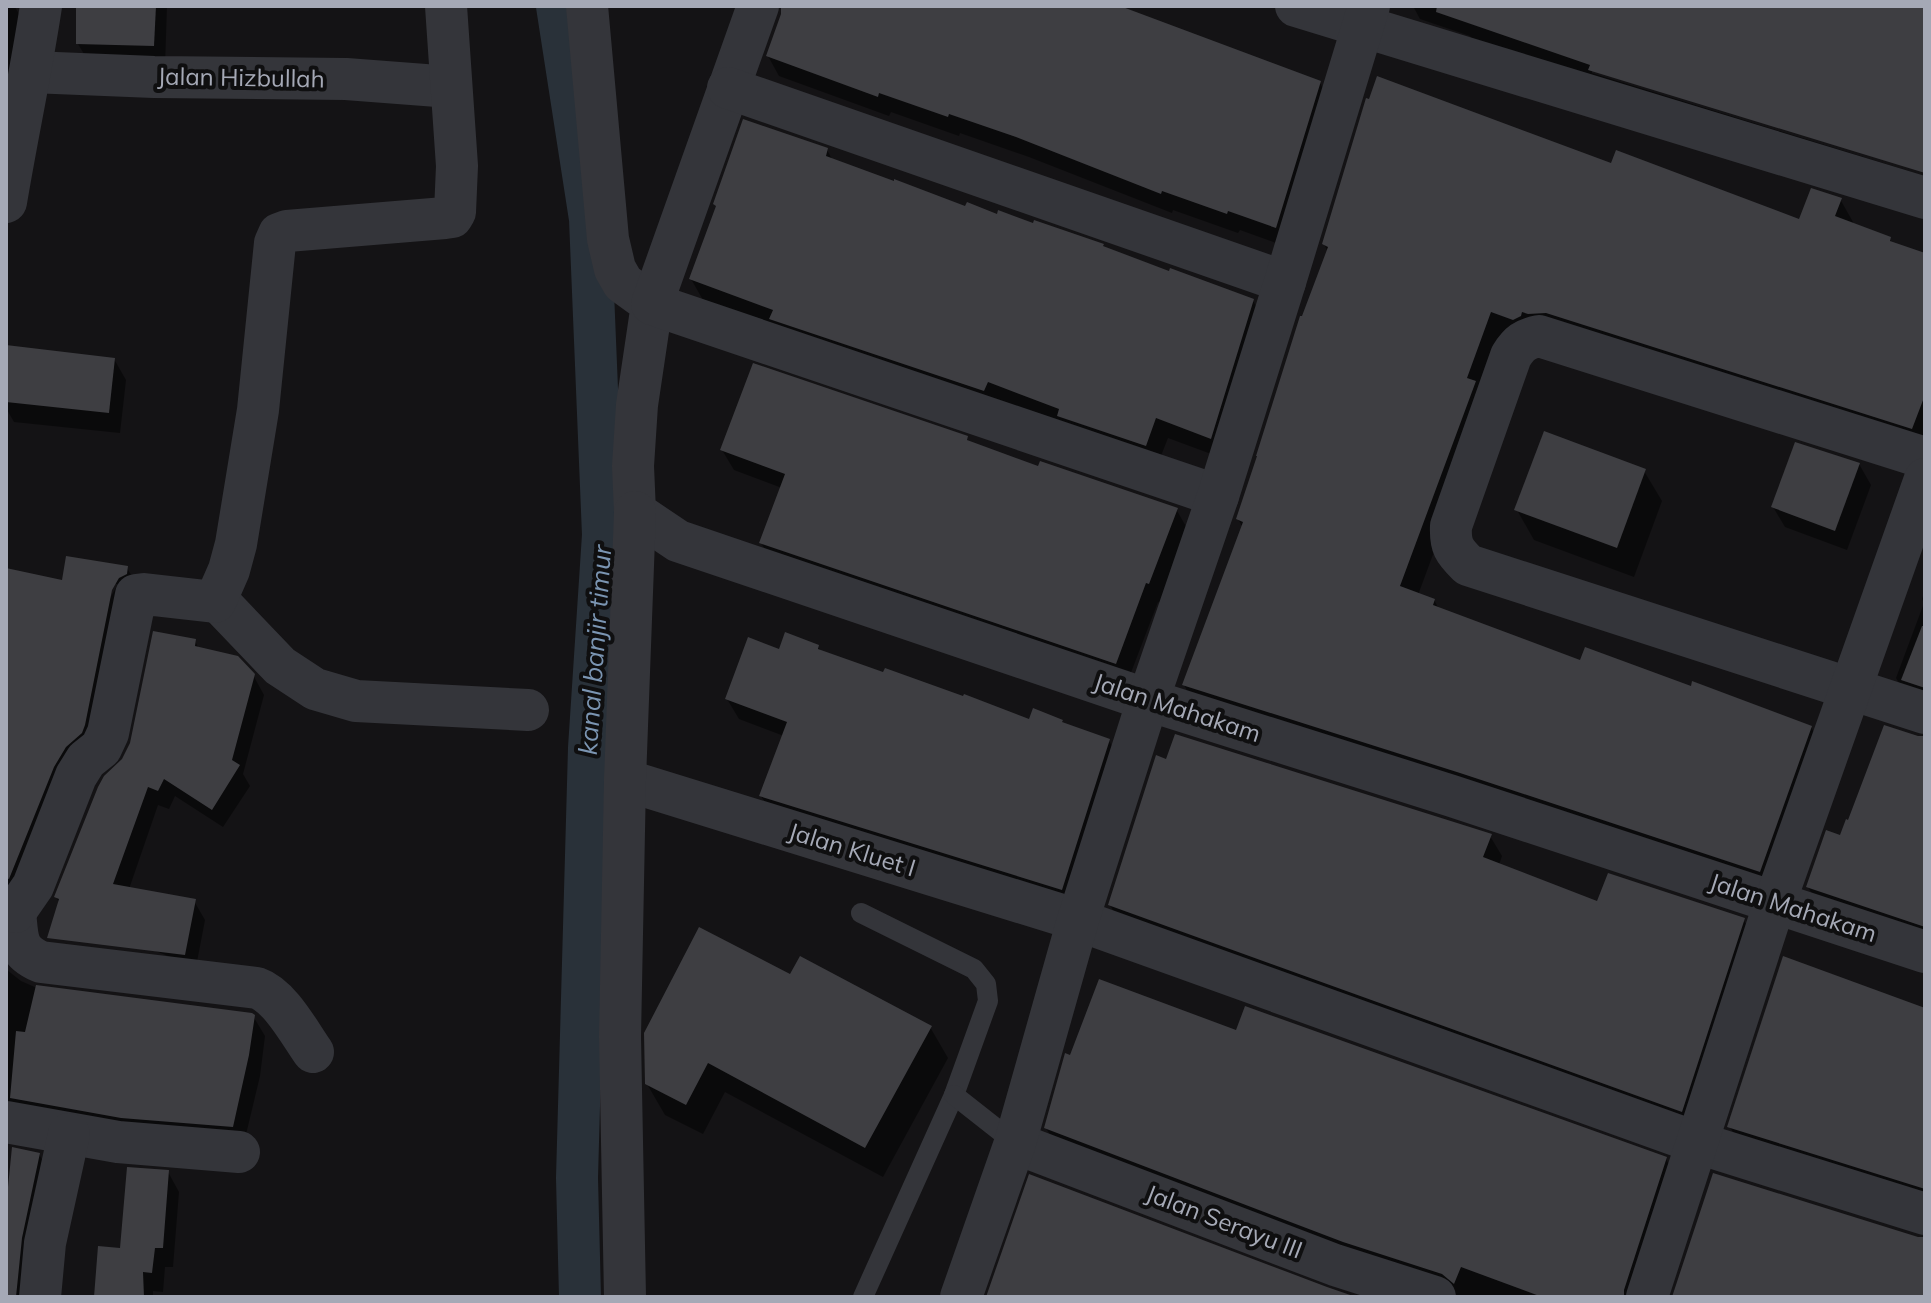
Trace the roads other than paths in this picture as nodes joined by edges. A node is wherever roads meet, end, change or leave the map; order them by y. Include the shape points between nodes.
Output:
1 (41, 6) edge
2 (446, 6) edge
3 (587, 6) edge
4 (758, 6) edge
5 (1296, 6) edge
6 (1365, 16) edge
7 (31, 72) junction
8 (451, 87) junction
9 (728, 88) junction
10 (1925, 198) edge
11 (6, 202) edge
12 (1285, 282) junction
13 (652, 304) junction
14 (1925, 458) edge
15 (1925, 479) edge
16 (1218, 496) junction
17 (635, 512) junction
18 (216, 599) junction
19 (1851, 688) junction
20 (1148, 700) junction
21 (528, 710) dead end
22 (1925, 713) edge
23 (625, 780) junction
24 (1775, 902) junction
25 (10, 911) edge
26 (861, 913) dead end
27 (1078, 920) junction
28 (1925, 952) edge
29 (313, 1052) dead end
30 (954, 1095) junction
31 (6, 1122) edge
32 (69, 1134) junction
33 (1015, 1143) junction
34 (1698, 1143) junction
35 (239, 1152) dead end
36 (1925, 1214) edge
37 (40, 1297) edge
38 (625, 1297) edge
39 (863, 1297) edge
40 (961, 1297) edge
41 (1435, 1297) edge
42 (1647, 1297) edge

1 - 7 street
2 - 8 street
3 - 13 street via 608,239 623,283
4 - 9 street
5 - 6 street
6 - 10 street
6 - 12 street
7 - 8 street, Jalan Hizbullah via 346,79
7 - 11 street
8 - 18 street via 457,166 452,217 279,234 236,544
9 - 12 street
9 - 13 street
12 - 16 street
13 - 16 street
13 - 17 street via 637,405
14 - 19 street via 1539,336 1518,344 1511,356 1451,526 1450,541 1468,565
15 - 19 street
16 - 20 street
17 - 20 street, Jalan Mahakam via 678,541
17 - 23 street
18 - 21 street via 280,666 315,689 356,701
18 - 25 street via 209,603 136,595 108,733 76,776 33,886
19 - 22 street
19 - 24 street
20 - 24 street, Jalan Mahakam
20 - 27 street
23 - 27 street, Jalan Kluet I
23 - 38 street via 620,1037
24 - 28 street, Jalan Mahakam
24 - 34 street
25 - 29 street via 18,942 27,956 41,962 267,992
26 - 30 lane via 974,969 986,984 988,1001
27 - 33 street
27 - 34 street, Jalan Kluet I
30 - 33 lane
30 - 39 lane
31 - 32 street
32 - 35 street
32 - 37 street via 45,1243
33 - 40 street
33 - 41 street, Jalan Serayu III via 1335,1265
34 - 36 street, Jalan Kluet I
34 - 42 street

